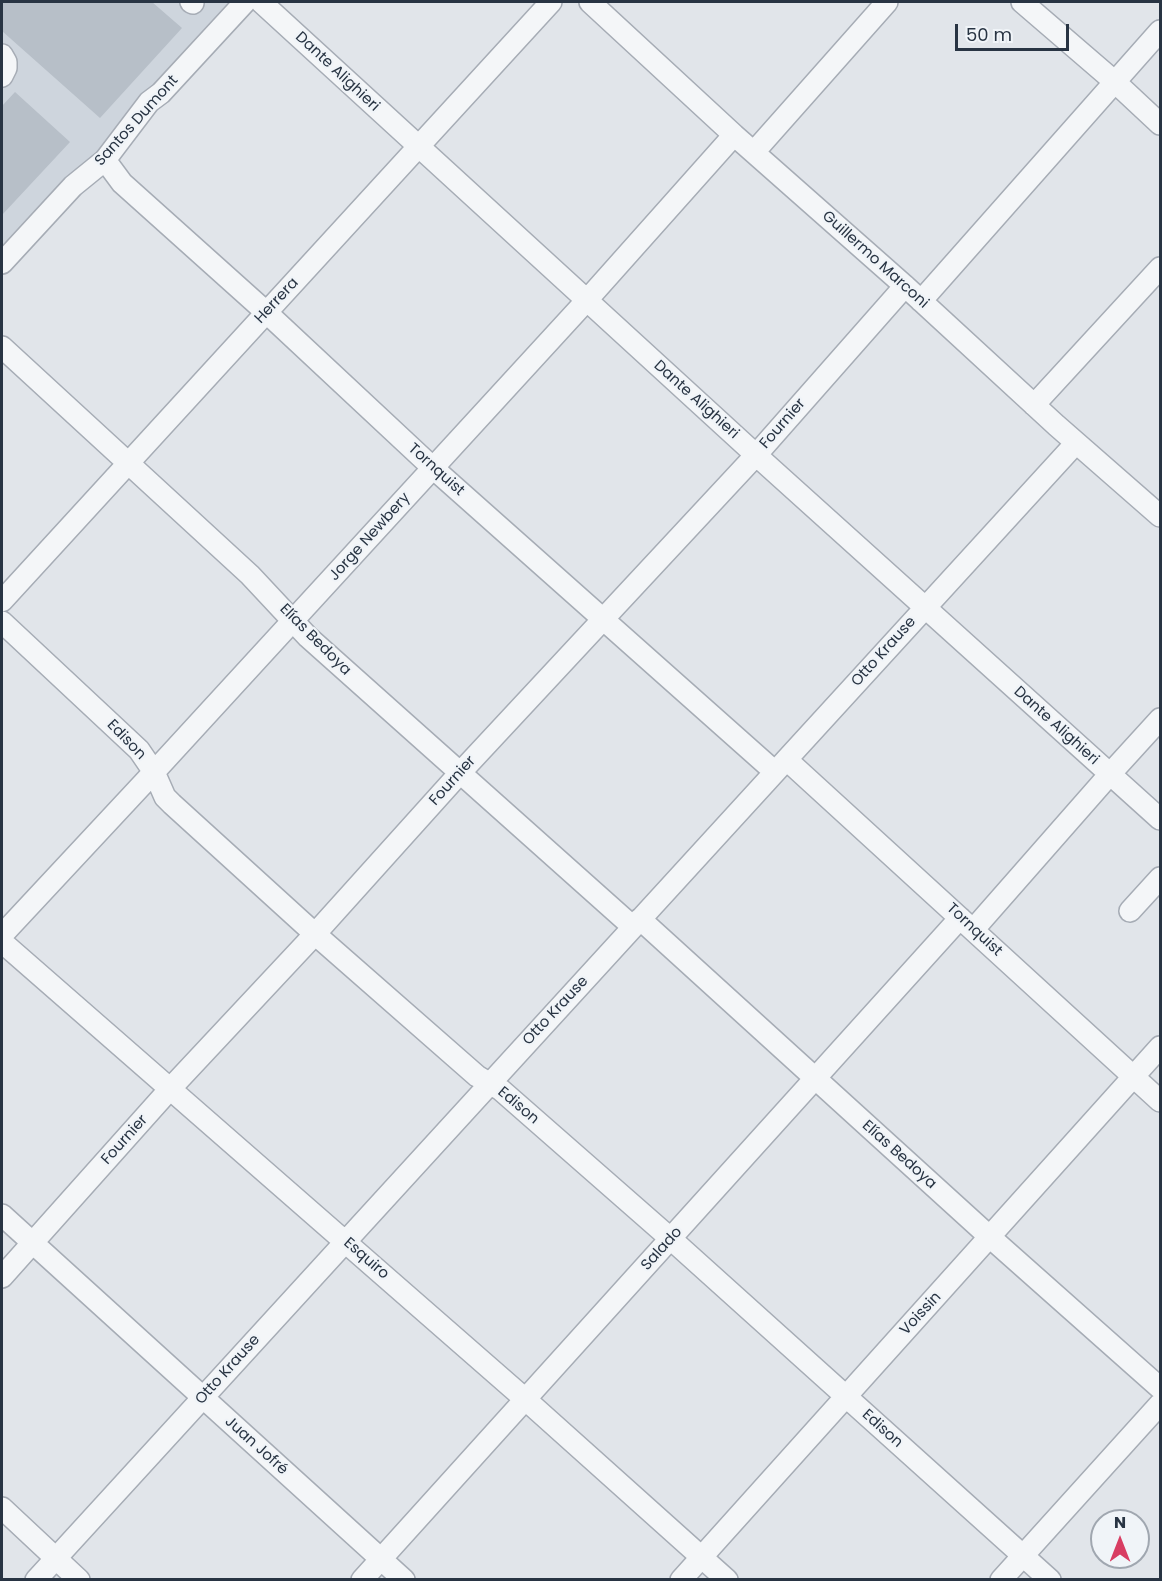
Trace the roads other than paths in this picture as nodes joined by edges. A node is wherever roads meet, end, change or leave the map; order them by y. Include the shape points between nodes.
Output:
1 (245, 2) edge
2 (261, 2) edge
3 (551, 2) edge
4 (590, 2) edge
5 (887, 2) edge
6 (1022, 2) edge
7 (1161, 32) edge
8 (2, 55) edge
9 (2, 76) edge
10 (1115, 82) junction
11 (1161, 124) edge
12 (734, 135) junction
13 (419, 147) junction
14 (754, 152) junction
15 (105, 160) junction
16 (2, 263) edge
17 (1161, 268) edge
18 (905, 286) junction
19 (587, 300) junction
20 (921, 300) junction
21 (267, 313) junction
22 (2, 347) edge
23 (1034, 405) junction
24 (1076, 443) junction
25 (756, 455) junction
26 (128, 462) junction
27 (433, 468) junction
28 (1161, 516) edge
29 (2, 601) edge
30 (924, 607) junction
31 (293, 620) junction
32 (604, 620) junction
33 (2, 622) edge
34 (1161, 719) edge
35 (781, 766) junction
36 (154, 772) junction
37 (459, 774) junction
38 (1110, 774) junction
39 (1161, 819) edge
40 (1161, 878) edge
41 (1130, 911) dead end
42 (636, 923) junction
43 (967, 924) junction
44 (4, 930) edge
45 (315, 934) junction
46 (1161, 1047) edge
47 (1134, 1077) junction
48 (816, 1079) junction
49 (489, 1083) junction
50 (169, 1090) junction
51 (1161, 1101) edge
52 (2, 1215) edge
53 (991, 1238) junction
54 (670, 1239) junction
55 (345, 1241) junction
56 (32, 1242) junction
57 (2, 1277) edge
58 (1161, 1388) edge
59 (845, 1396) junction
60 (203, 1398) junction
61 (525, 1399) junction
62 (1161, 1404) edge
63 (2, 1509) edge
64 (1023, 1555) junction
65 (702, 1556) junction
66 (55, 1558) junction
67 (381, 1558) junction
68 (36, 1580) edge
69 (79, 1580) edge
70 (362, 1580) edge
71 (404, 1580) edge
72 (681, 1580) edge
73 (727, 1580) edge
74 (1001, 1580) edge
75 (1050, 1580) edge

1 - 15 street, Santos Dumont via 142,110
2 - 13 street, Dante Alighieri
3 - 13 street, Herrera
4 - 12 street, Guillermo Marconi
5 - 14 street
6 - 10 street
7 - 10 street
8 - 9 street via 6,62
10 - 11 street
10 - 20 street
12 - 14 street, Guillermo Marconi
12 - 19 street, Jorge Newbery
13 - 19 street, Dante Alighieri
13 - 21 street, Herrera
14 - 18 street, Guillermo Marconi
15 - 16 street, Santos Dumont via 73,186
15 - 21 street, Tornquist via 122,183
17 - 23 street
18 - 20 street, Guillermo Marconi
18 - 25 street, Fournier
19 - 25 street, Dante Alighieri
19 - 27 street, Jorge Newbery
20 - 23 street, Guillermo Marconi
21 - 26 street, Herrera
21 - 27 street, Tornquist
22 - 26 street, Elías Bedoya
23 - 24 street, Guillermo Marconi
24 - 28 street, Guillermo Marconi
24 - 30 street, Otto Krause
25 - 30 street, Dante Alighieri
25 - 32 street, Fournier
26 - 29 street, Herrera
26 - 31 street, Elías Bedoya
27 - 31 street, Jorge Newbery
27 - 32 street, Tornquist
30 - 35 street, Otto Krause
30 - 38 street, Dante Alighieri
31 - 36 street, Jorge Newbery
31 - 37 street, Elías Bedoya
32 - 35 street, Tornquist
32 - 37 street, Fournier
33 - 36 street, Edison via 139,750
34 - 38 street, Salado
35 - 42 street, Otto Krause
35 - 43 street, Tornquist
36 - 44 street, Jorge Newbery
36 - 45 street, Edison via 165,797
37 - 42 street, Elías Bedoya
37 - 45 street, Fournier
38 - 39 street, Dante Alighieri
38 - 43 street, Salado
40 - 41 street
42 - 48 street, Elías Bedoya
42 - 49 street, Otto Krause
43 - 47 street, Tornquist
43 - 48 street, Salado
44 - 50 street, Esquiro
45 - 49 street, Edison
45 - 50 street, Fournier
46 - 47 street, Voissin
47 - 51 street, Tornquist
47 - 53 street, Voissin
48 - 53 street, Elías Bedoya
48 - 54 street, Salado
49 - 54 street, Edison
49 - 55 street, Otto Krause
50 - 55 street, Esquiro
50 - 56 street, Fournier
52 - 56 street, Juan Jofré
53 - 58 street, Elías Bedoya
53 - 59 street, Voissin
54 - 59 street, Edison
54 - 61 street, Salado
55 - 60 street, Otto Krause
55 - 61 street, Esquiro
56 - 57 street, Fournier
56 - 60 street, Juan Jofré
59 - 64 street, Edison
59 - 65 street, Voissin
60 - 66 street, Otto Krause
60 - 67 street, Juan Jofré
61 - 65 street, Esquiro
61 - 67 street, Salado
62 - 64 street
63 - 66 street
64 - 74 street
64 - 75 street, Edison
65 - 72 street, Voissin
65 - 73 street, Esquiro
66 - 68 street, Otto Krause
66 - 69 street
67 - 70 street, Salado
67 - 71 street, Juan Jofré

